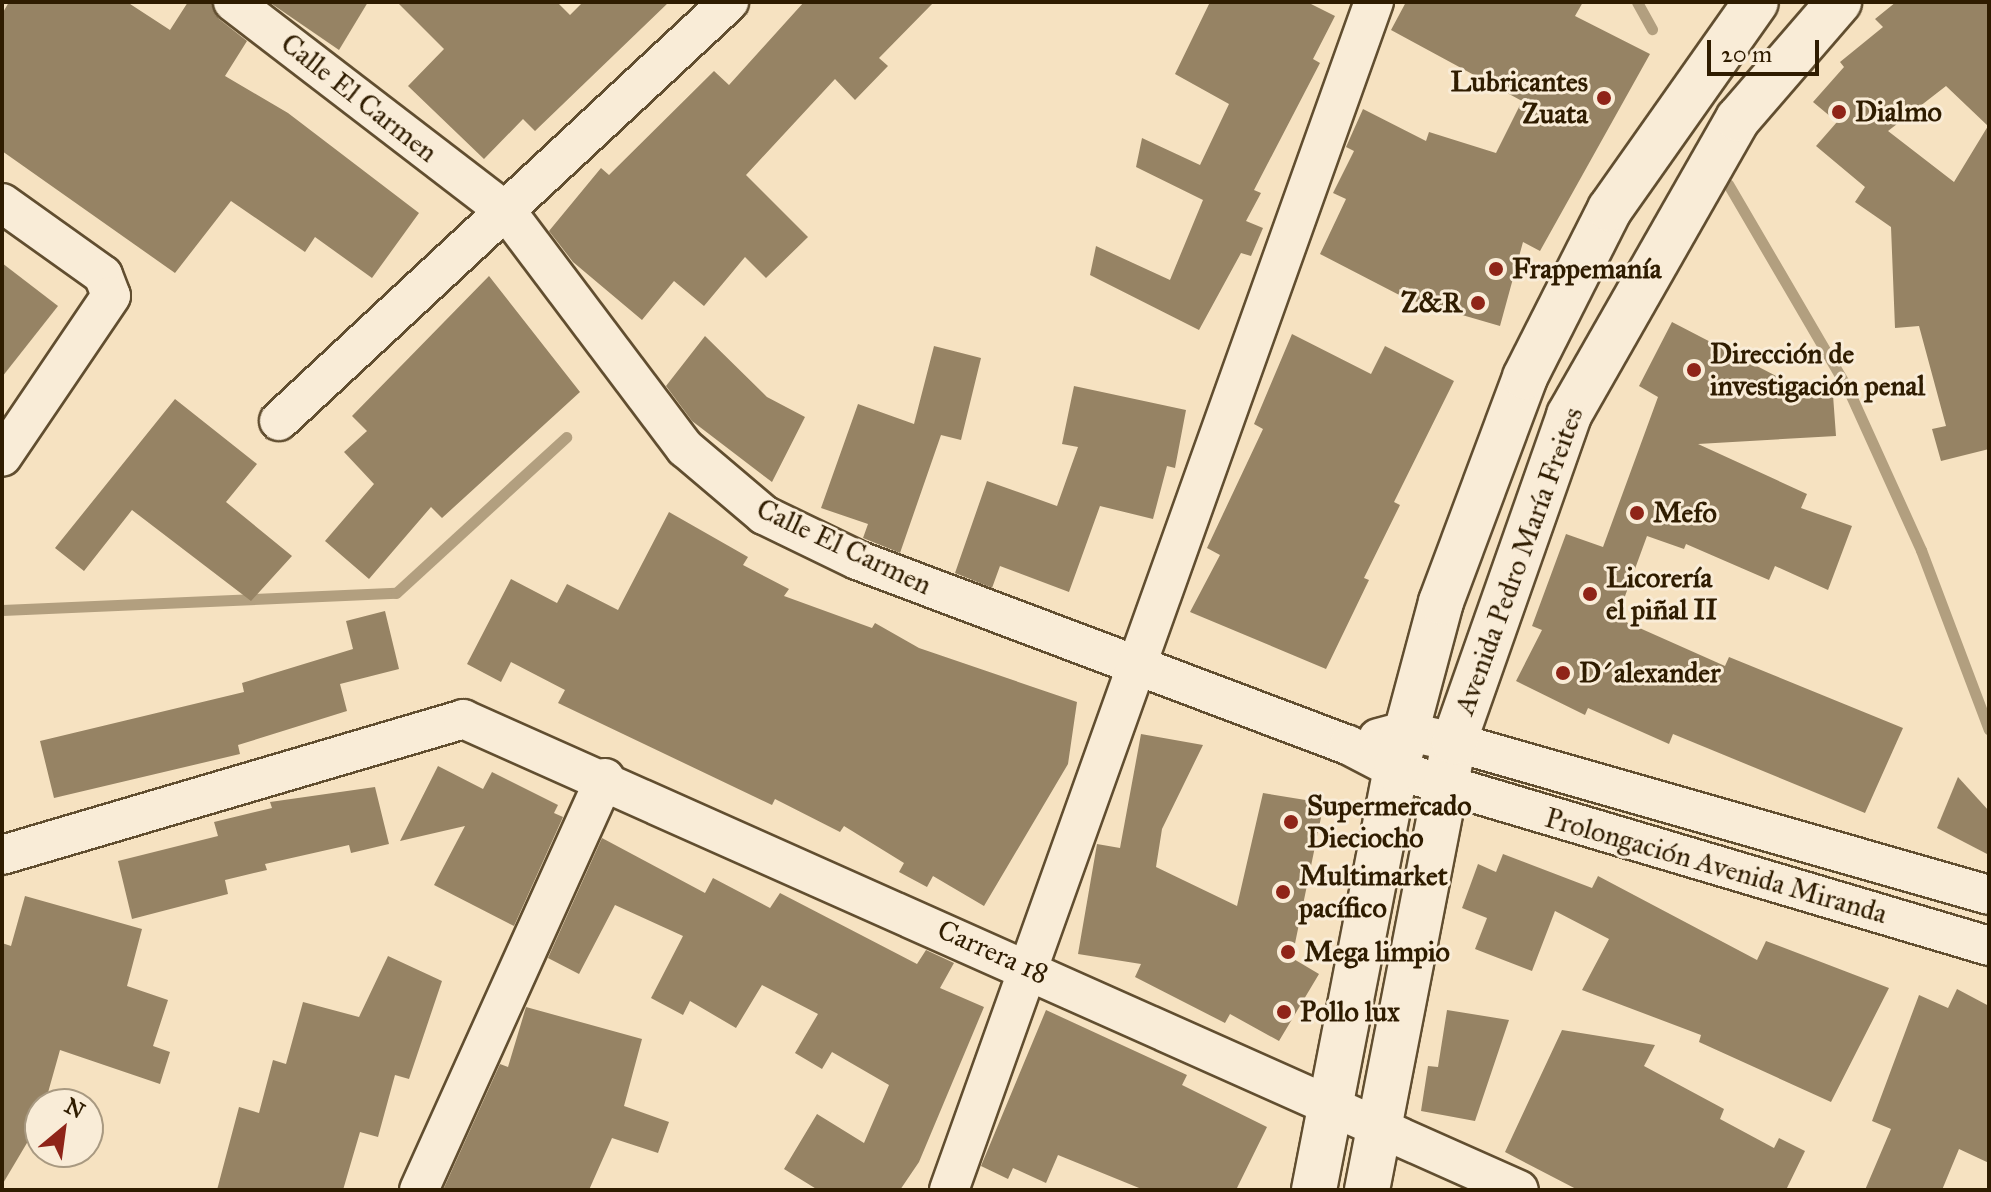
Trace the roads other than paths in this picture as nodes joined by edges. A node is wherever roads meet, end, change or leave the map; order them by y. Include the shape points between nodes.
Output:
1 (233, 2) edge
2 (729, 2) edge
3 (1374, 2) edge
4 (1756, 2) edge
5 (1822, 8) edge
6 (2, 203) edge
7 (507, 212) junction
8 (279, 421) dead end
9 (2, 457) edge
10 (1140, 672) junction
11 (1454, 742) junction
12 (1401, 751) junction
13 (605, 778) junction
14 (1444, 786) junction
15 (2, 855) edge
16 (1989, 895) edge
17 (1989, 946) edge
18 (1031, 969) junction
19 (1332, 1105) junction
20 (1379, 1127) junction
21 (419, 1190) edge
22 (949, 1190) edge
23 (1314, 1190) edge
24 (1367, 1190) edge
25 (1519, 1190) edge

1 - 7 street, Calle El Carmen
2 - 7 street
3 - 10 street
4 - 12 street, Avenida Pedro María Freites via 1610,209 1525,377 1441,602
5 - 11 street, Avenida Pedro María Freites via 1738,119 1569,415
6 - 9 street via 103,275 111,296
7 - 8 street
7 - 10 street, Calle El Carmen via 685,448 764,515
10 - 12 street, Calle El Carmen via 1348,745
10 - 18 street
11 - 12 street, Prolongación Avenida Miranda
11 - 14 street, Avenida Pedro María Freites
11 - 16 street, Prolongación Avenida Miranda
12 - 14 street, Prolongación Avenida Miranda
12 - 19 street, Avenida Pedro María Freites
13 - 15 street, Carrera 18 via 463,719
13 - 18 street, Carrera 18
13 - 21 street
14 - 17 street, Prolongación Avenida Miranda
14 - 20 street, Avenida Pedro María Freites
18 - 19 street, Carrera 18
18 - 22 street
19 - 20 street, Carrera 18
19 - 23 street, Avenida Pedro María Freites
20 - 24 street, Avenida Pedro María Freites
20 - 25 street, Carrera 18

